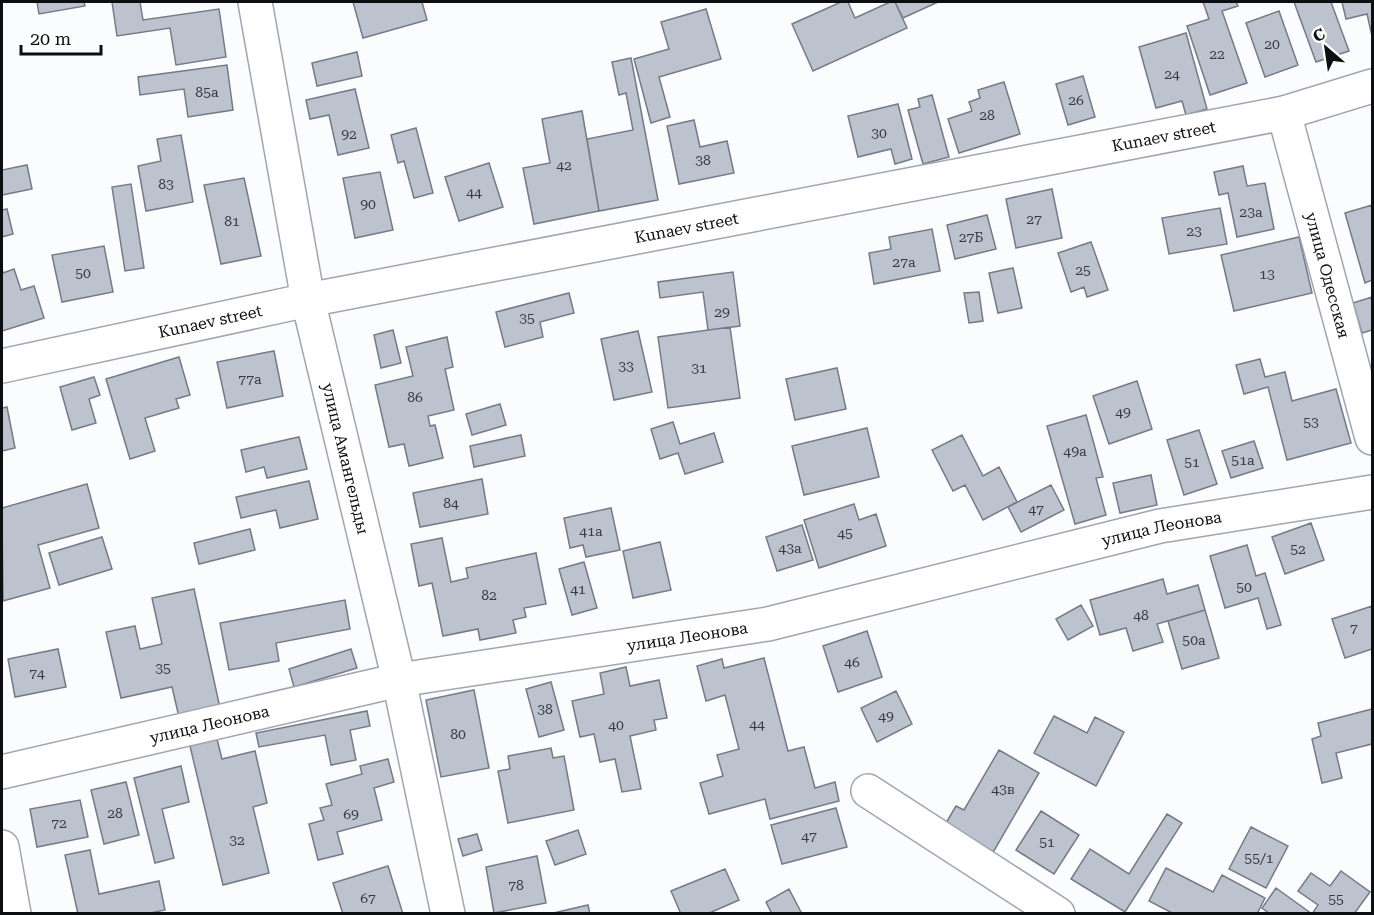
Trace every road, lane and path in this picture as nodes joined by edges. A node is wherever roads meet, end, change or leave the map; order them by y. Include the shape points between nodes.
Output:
1 (255, 2) edge
2 (1372, 87) edge
3 (1284, 113) junction
4 (308, 300) junction
5 (2, 366) edge
6 (1372, 438) edge
7 (1372, 492) edge
8 (399, 680) junction
9 (2, 772) edge
10 (868, 791) dead end
11 (2, 847) edge
12 (14, 914) edge
13 (448, 914) edge
14 (1058, 914) edge

1 - 4 street, улица Амангельды
2 - 3 street, Kunaev street
3 - 4 street, Kunaev street
3 - 6 street, улица Одесская
4 - 5 street, Kunaev street
4 - 8 street, улица Амангельды
7 - 8 street, улица Леонова via 1161,526 768,624
8 - 9 street, улица Леонова
8 - 13 street, улица Амангельды
10 - 14 street
11 - 12 street

